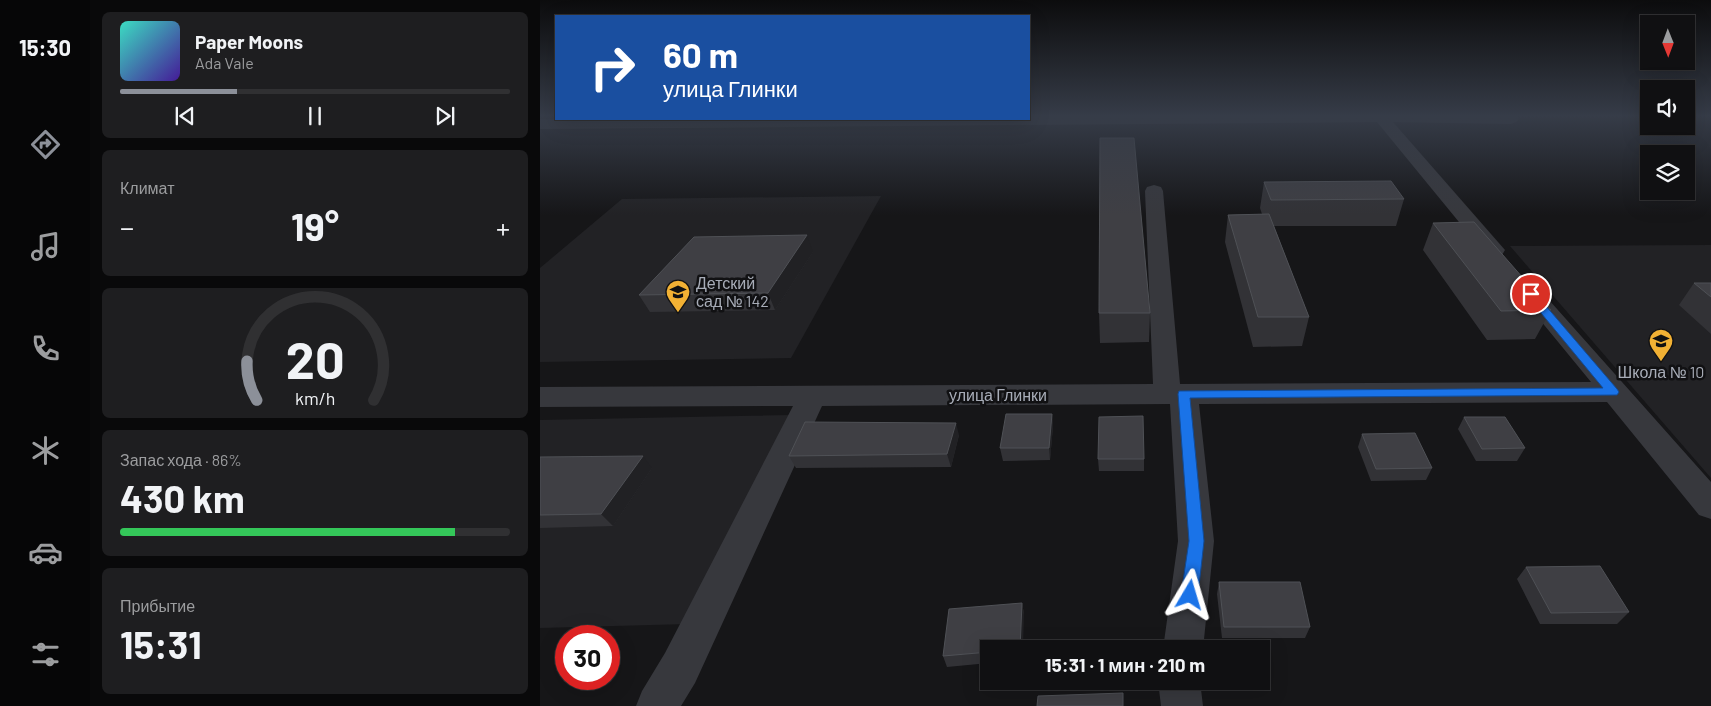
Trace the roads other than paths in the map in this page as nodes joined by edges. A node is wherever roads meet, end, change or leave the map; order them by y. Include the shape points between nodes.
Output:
1 (1408, 149) edge
2 (1154, 191) dead end
3 (1613, 392) junction
4 (1176, 394) junction
5 (813, 395) junction
6 (540, 397) edge
7 (1711, 505) edge
8 (1184, 640) edge
9 (1180, 690) edge
10 (657, 706) edge
11 (1182, 706) edge

1 - 3 street
2 - 4 street
3 - 4 street, улица Глинки
3 - 7 street
4 - 5 street, улица Глинки
4 - 8 street via 1196,541
5 - 6 street, улица Глинки
5 - 10 street via 688,651
9 - 11 street

